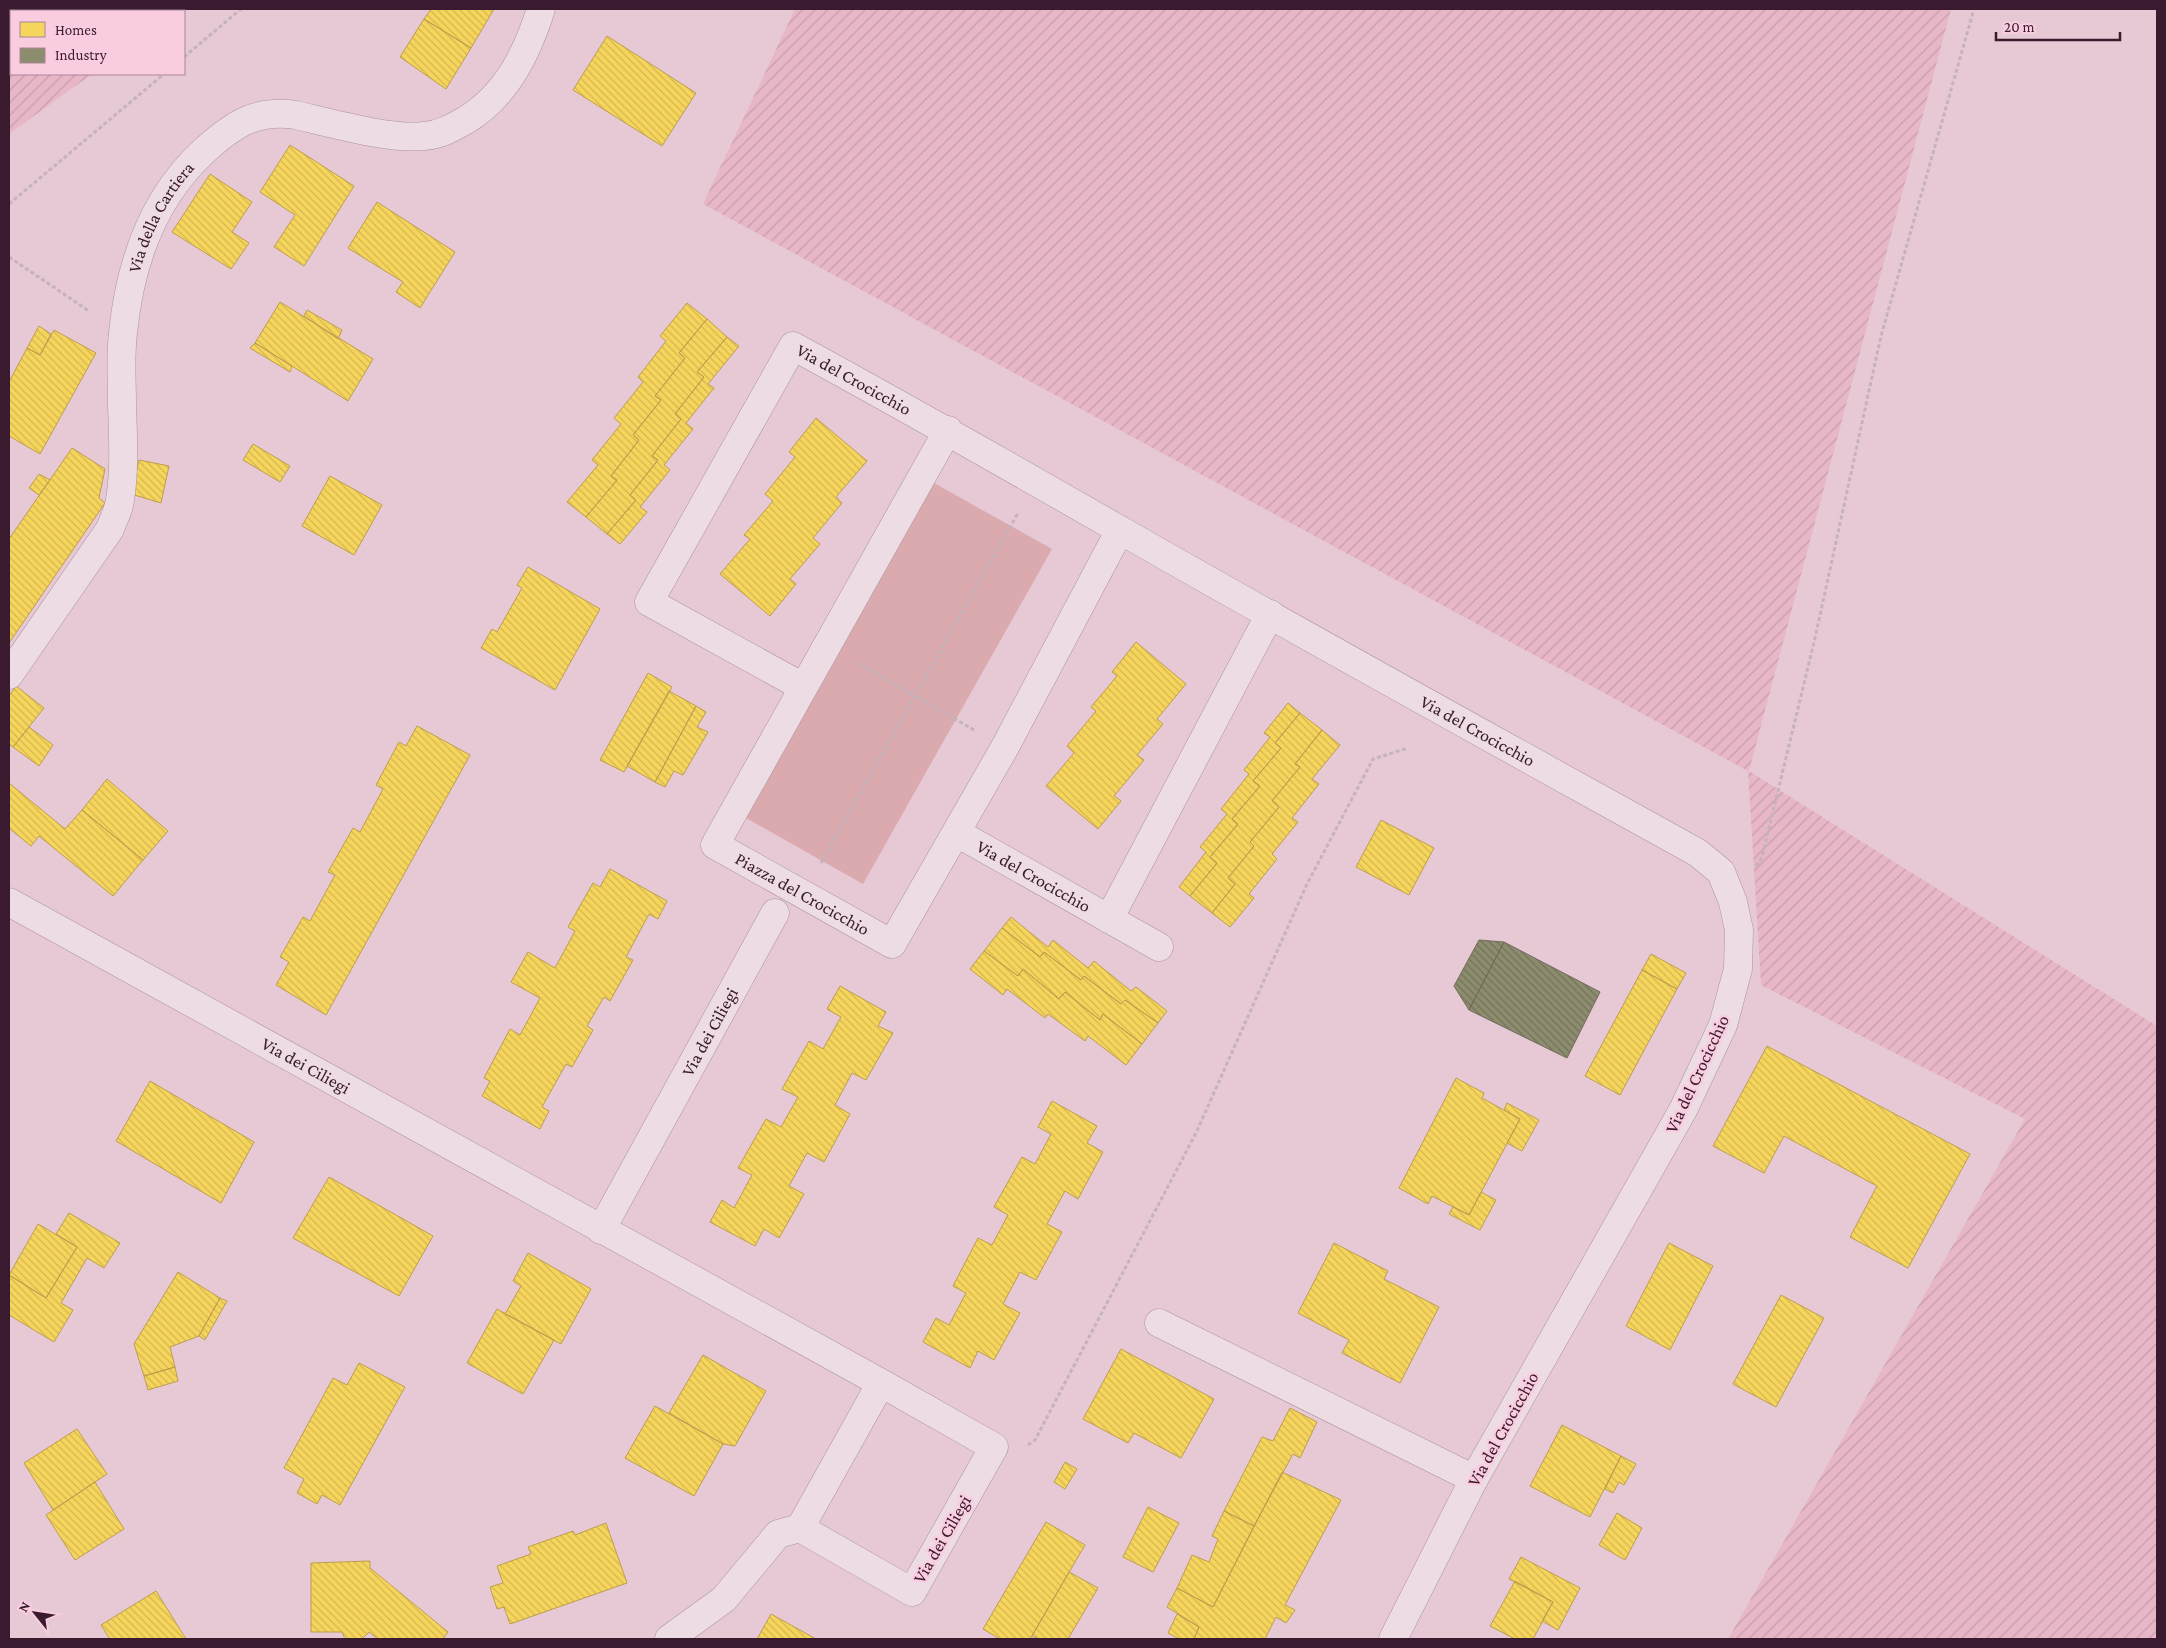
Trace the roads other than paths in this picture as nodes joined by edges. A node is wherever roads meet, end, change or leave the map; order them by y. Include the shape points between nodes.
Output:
1 (541, 9) edge
2 (948, 430) junction
3 (1120, 530) junction
4 (1270, 614) junction
5 (9, 675) edge
6 (803, 687) junction
7 (957, 833) junction
8 (9, 902) edge
9 (775, 913) dead end
10 (1108, 919) junction
11 (1159, 947) dead end
12 (601, 1230) junction
13 (1159, 1323) dead end
14 (881, 1384) junction
15 (1474, 1479) junction
16 (800, 1528) junction
17 (669, 1639) edge
18 (1393, 1639) edge

1 - 5 street, Via della Cartiera via 512,75 476,114 450,130 422,137 387,134 283,113 264,114 244,120 223,133 171,188 151,219 139,250 122,333 123,462 120,502 110,529
2 - 3 street, Via del Crocicchio
2 - 6 street, Piazza del Crocicchio
2 - 6 street, Via del Crocicchio via 794,346 774,380 649,602
3 - 4 street, Via del Crocicchio
3 - 7 street, Piazza del Crocicchio
4 - 10 street, Via del Crocicchio
4 - 15 street, Via del Crocicchio via 1698,853 1721,872 1733,902 1739,930 1738,969 1723,1025 1683,1110
6 - 7 street, Piazza del Crocicchio via 715,845 892,944
7 - 10 street, Via del Crocicchio
8 - 12 street, Via dei Ciliegi
9 - 12 street, Via dei Ciliegi
10 - 11 street, Via del Crocicchio
12 - 14 street, Via dei Ciliegi
13 - 15 street
14 - 16 street
14 - 16 street, Via dei Ciliegi via 994,1447 912,1592
15 - 18 street, Via del Crocicchio
16 - 17 street via 778,1534 724,1599

